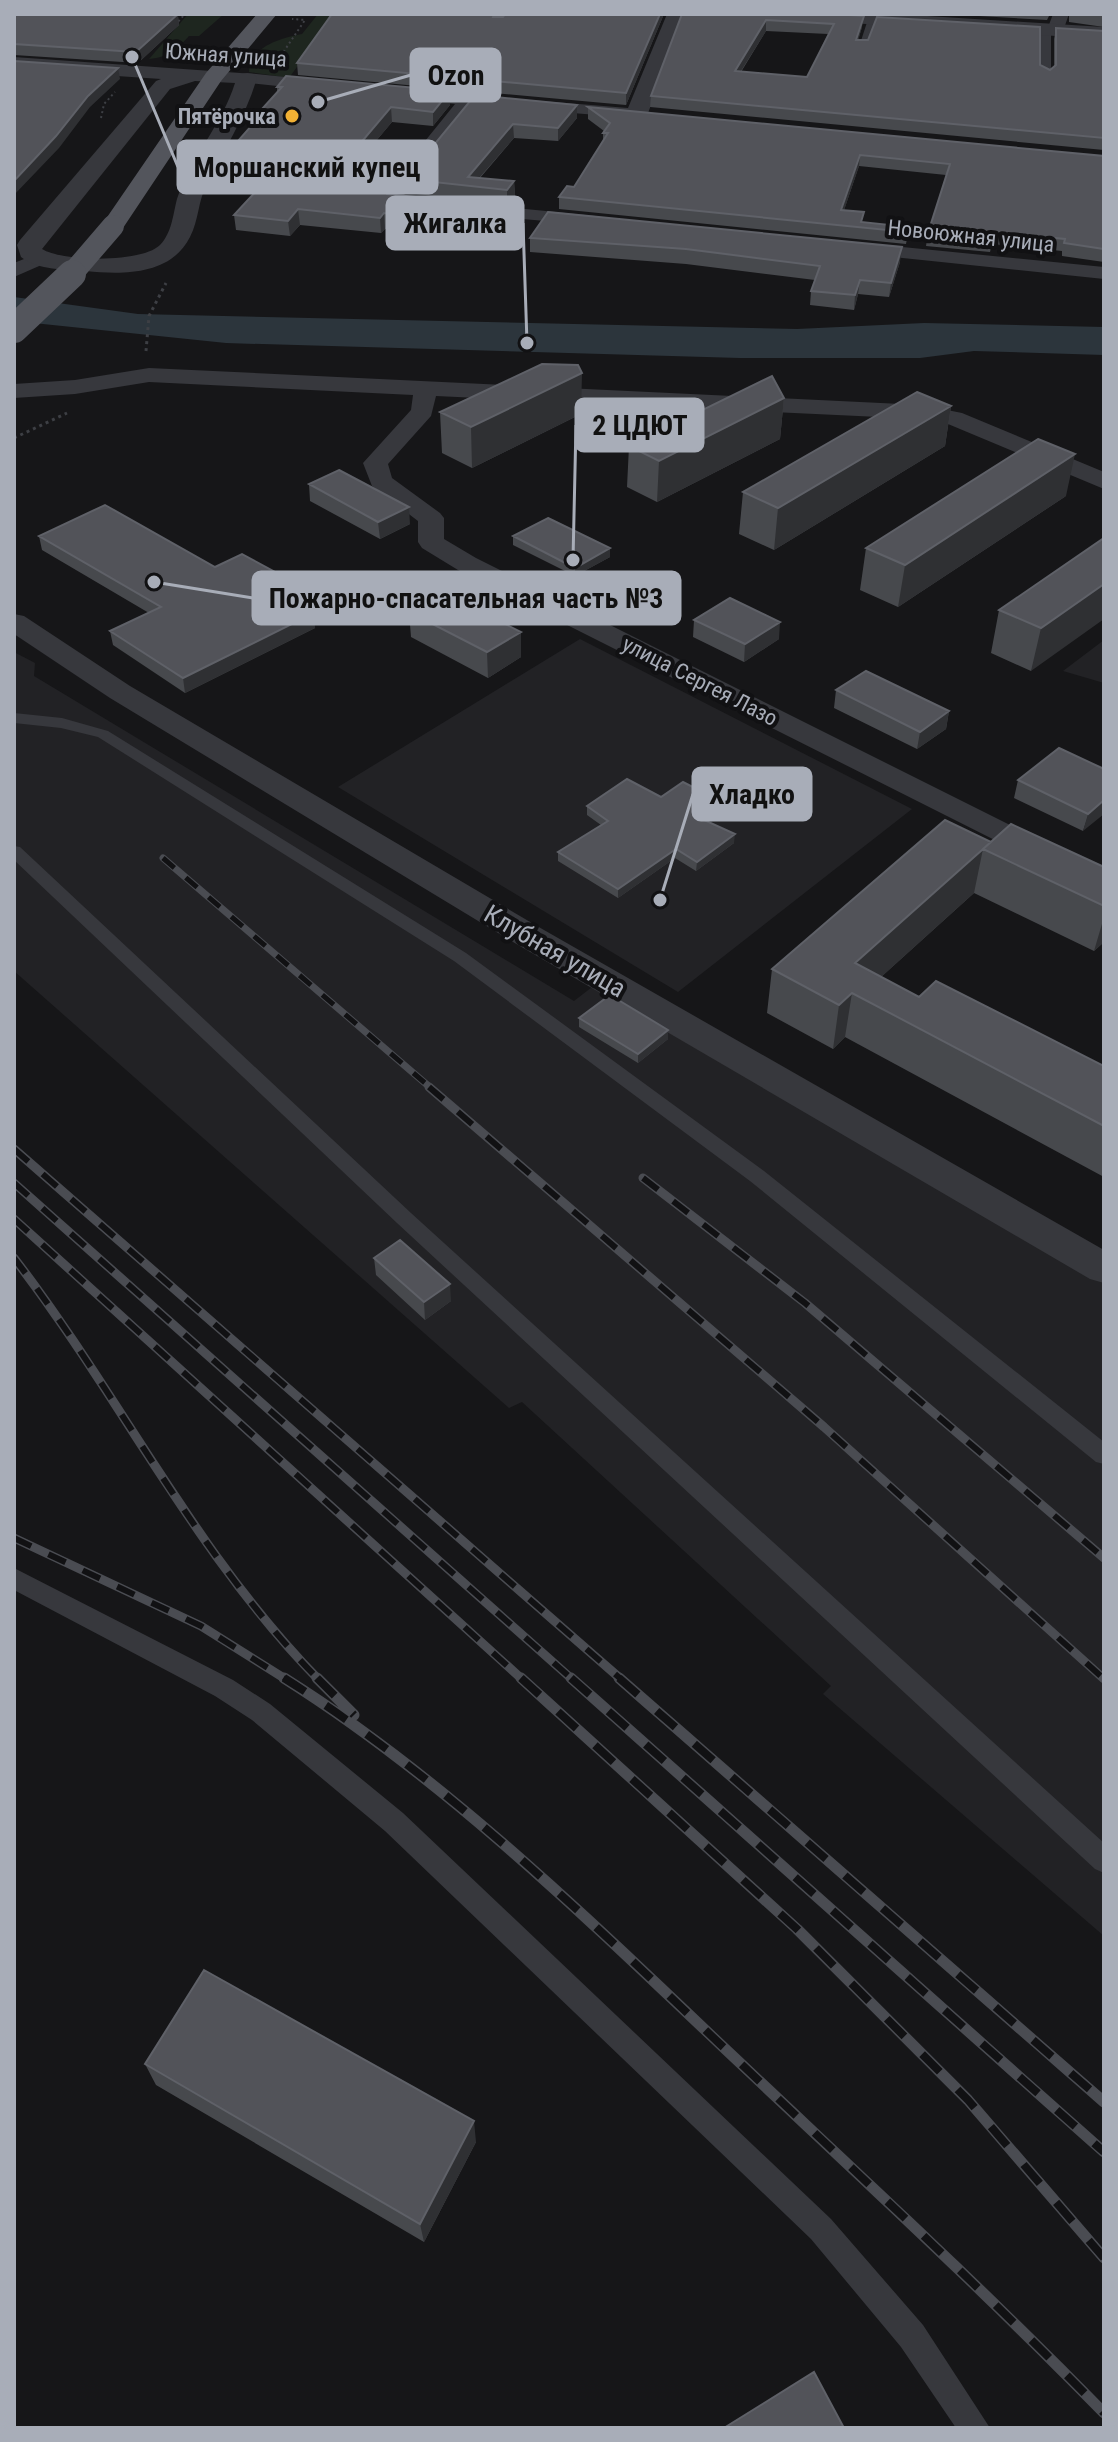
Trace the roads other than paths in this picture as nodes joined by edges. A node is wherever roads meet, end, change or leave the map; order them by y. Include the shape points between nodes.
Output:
1 (267, 14) edge
2 (675, 14) edge
3 (802, 14) edge
4 (872, 18) junction
5 (1054, 24) edge
6 (1104, 33) edge
7 (861, 48) edge
8 (14, 63) edge
9 (189, 76) junction
10 (1046, 76) edge
11 (213, 77) junction
12 (247, 78) junction
13 (351, 89) edge
14 (381, 91) edge
15 (469, 99) junction
16 (635, 114) junction
17 (664, 117) edge
18 (616, 224) edge
19 (837, 246) edge
20 (27, 256) edge
21 (14, 271) edge
22 (1104, 273) edge
23 (14, 329) edge
24 (425, 390) junction
25 (14, 391) edge
26 (1104, 481) edge
27 (14, 622) edge
28 (14, 718) edge
29 (14, 851) edge
30 (1104, 885) edge
31 (1104, 1268) edge
32 (1104, 1455) edge
33 (14, 1578) edge
34 (1104, 1860) edge
35 (974, 2428) edge

1 - 11 main road
2 - 16 street
3 - 4 street
4 - 5 street
4 - 7 lane
5 - 6 street
5 - 10 lane
8 - 9 street, Южная улица
9 - 11 street, Южная улица
9 - 20 street via 163,85
11 - 12 street, Южная улица
11 - 23 main road, bridge via 113,226 60,288
12 - 13 street, Южная улица
12 - 20 street via 242,99 187,199 179,236 164,254 115,267
14 - 15 street
15 - 16 street
15 - 18 street via 394,192 394,199 404,205
16 - 17 street
19 - 22 street, Новоюжная улица
20 - 21 street
24 - 25 street via 149,375
24 - 26 street via 922,412 954,418
24 - 30 street, улица Сергея Лазо via 423,411 375,463 381,481 431,518 431,542
27 - 31 street, Клубная улица via 120,692 525,934
28 - 32 lane via 103,734 460,957 757,1176
29 - 34 lane via 404,1218
33 - 35 lane via 224,1688 261,1712 394,1822 821,2229 912,2336

